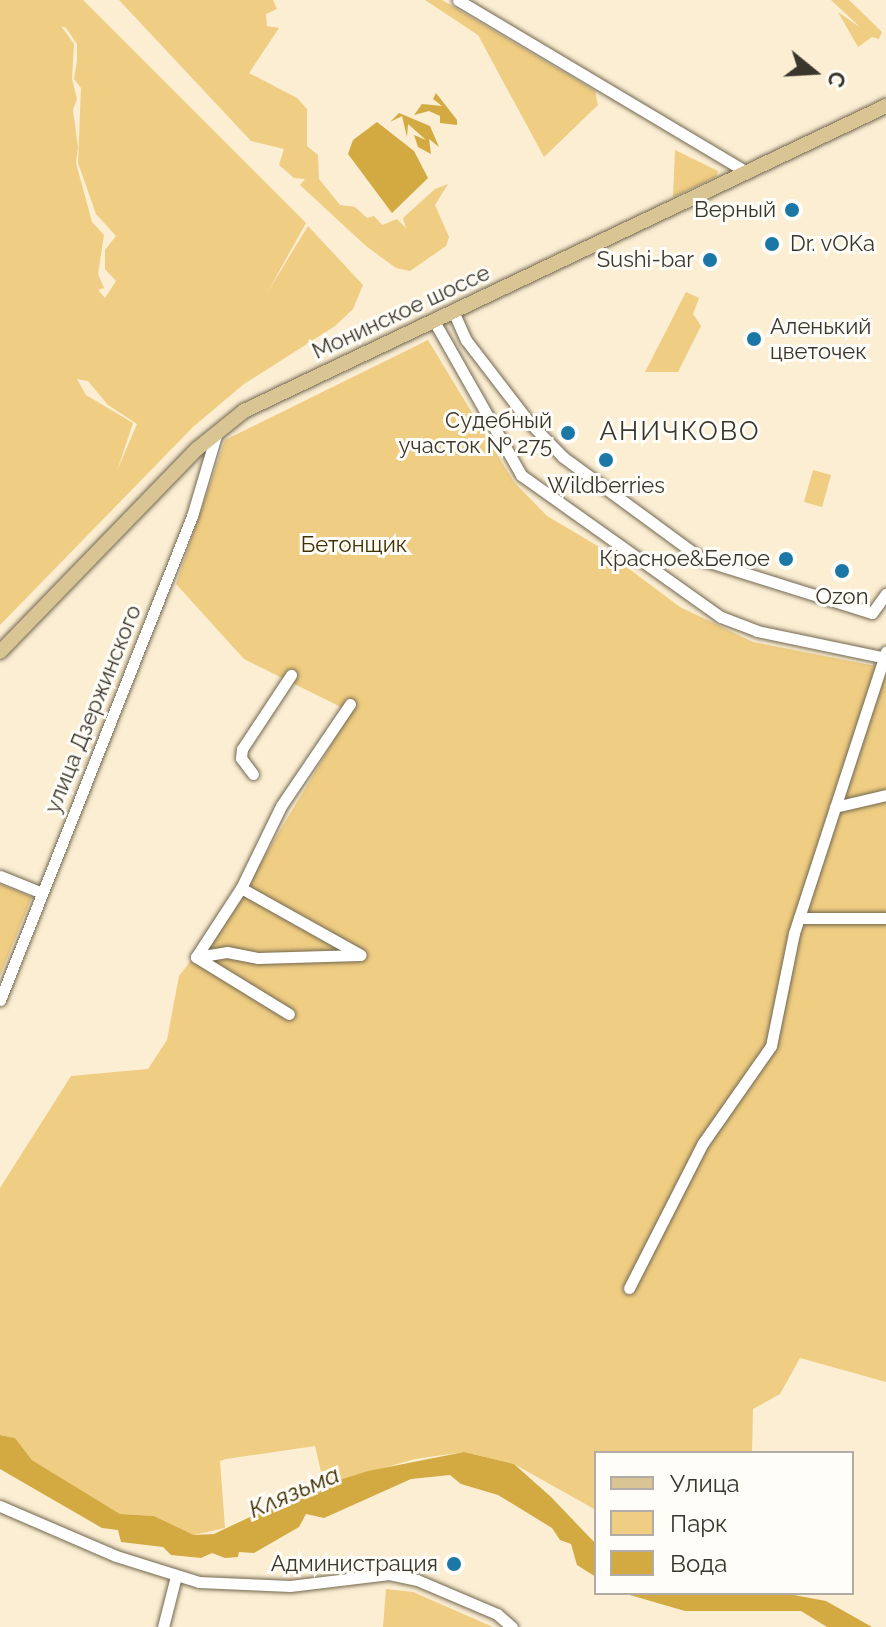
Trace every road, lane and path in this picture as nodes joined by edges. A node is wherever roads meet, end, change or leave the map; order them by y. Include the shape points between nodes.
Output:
1 (458, 0) edge
2 (886, 106) edge
3 (745, 171) junction
4 (453, 311) junction
5 (434, 321) junction
6 (217, 431) junction
7 (197, 449) junction
8 (208, 469) junction
9 (885, 600) edge
10 (0, 652) edge
11 (885, 656) edge
12 (291, 675) dead end
13 (350, 704) dead end
14 (253, 774) dead end
15 (886, 795) edge
16 (835, 807) junction
17 (0, 876) edge
18 (241, 888) junction
19 (42, 893) junction
20 (799, 918) junction
21 (886, 918) edge
22 (196, 957) junction
23 (0, 1000) edge
24 (289, 1014) dead end
25 (629, 1288) dead end
26 (0, 1506) edge
27 (176, 1576) junction
28 (510, 1623) edge
29 (163, 1627) edge

1 - 3 street
2 - 3 main road, Монинское шоссе
3 - 4 main road, Монинское шоссе
4 - 5 main road, Монинское шоссе
4 - 9 street via 466,340 563,457 703,560 872,613
5 - 6 main road, Монинское шоссе via 262,402
5 - 11 street via 521,475 721,617 757,631
6 - 7 main road, Монинское шоссе
6 - 8 street, улица Дзержинского
7 - 8 street via 208,455
7 - 10 main road, Монинское шоссе
8 - 19 street, улица Дзержинского
11 - 16 street
12 - 14 street via 242,749 241,758
13 - 18 street via 281,806
15 - 16 street
16 - 20 street
17 - 19 street
18 - 22 street
18 - 22 street via 361,955 258,958 227,952
19 - 23 street, улица Дзержинского
20 - 21 street
20 - 25 street via 771,1046 703,1143
22 - 24 street
26 - 27 street
27 - 28 street via 290,1586 389,1574 417,1580
27 - 29 street

